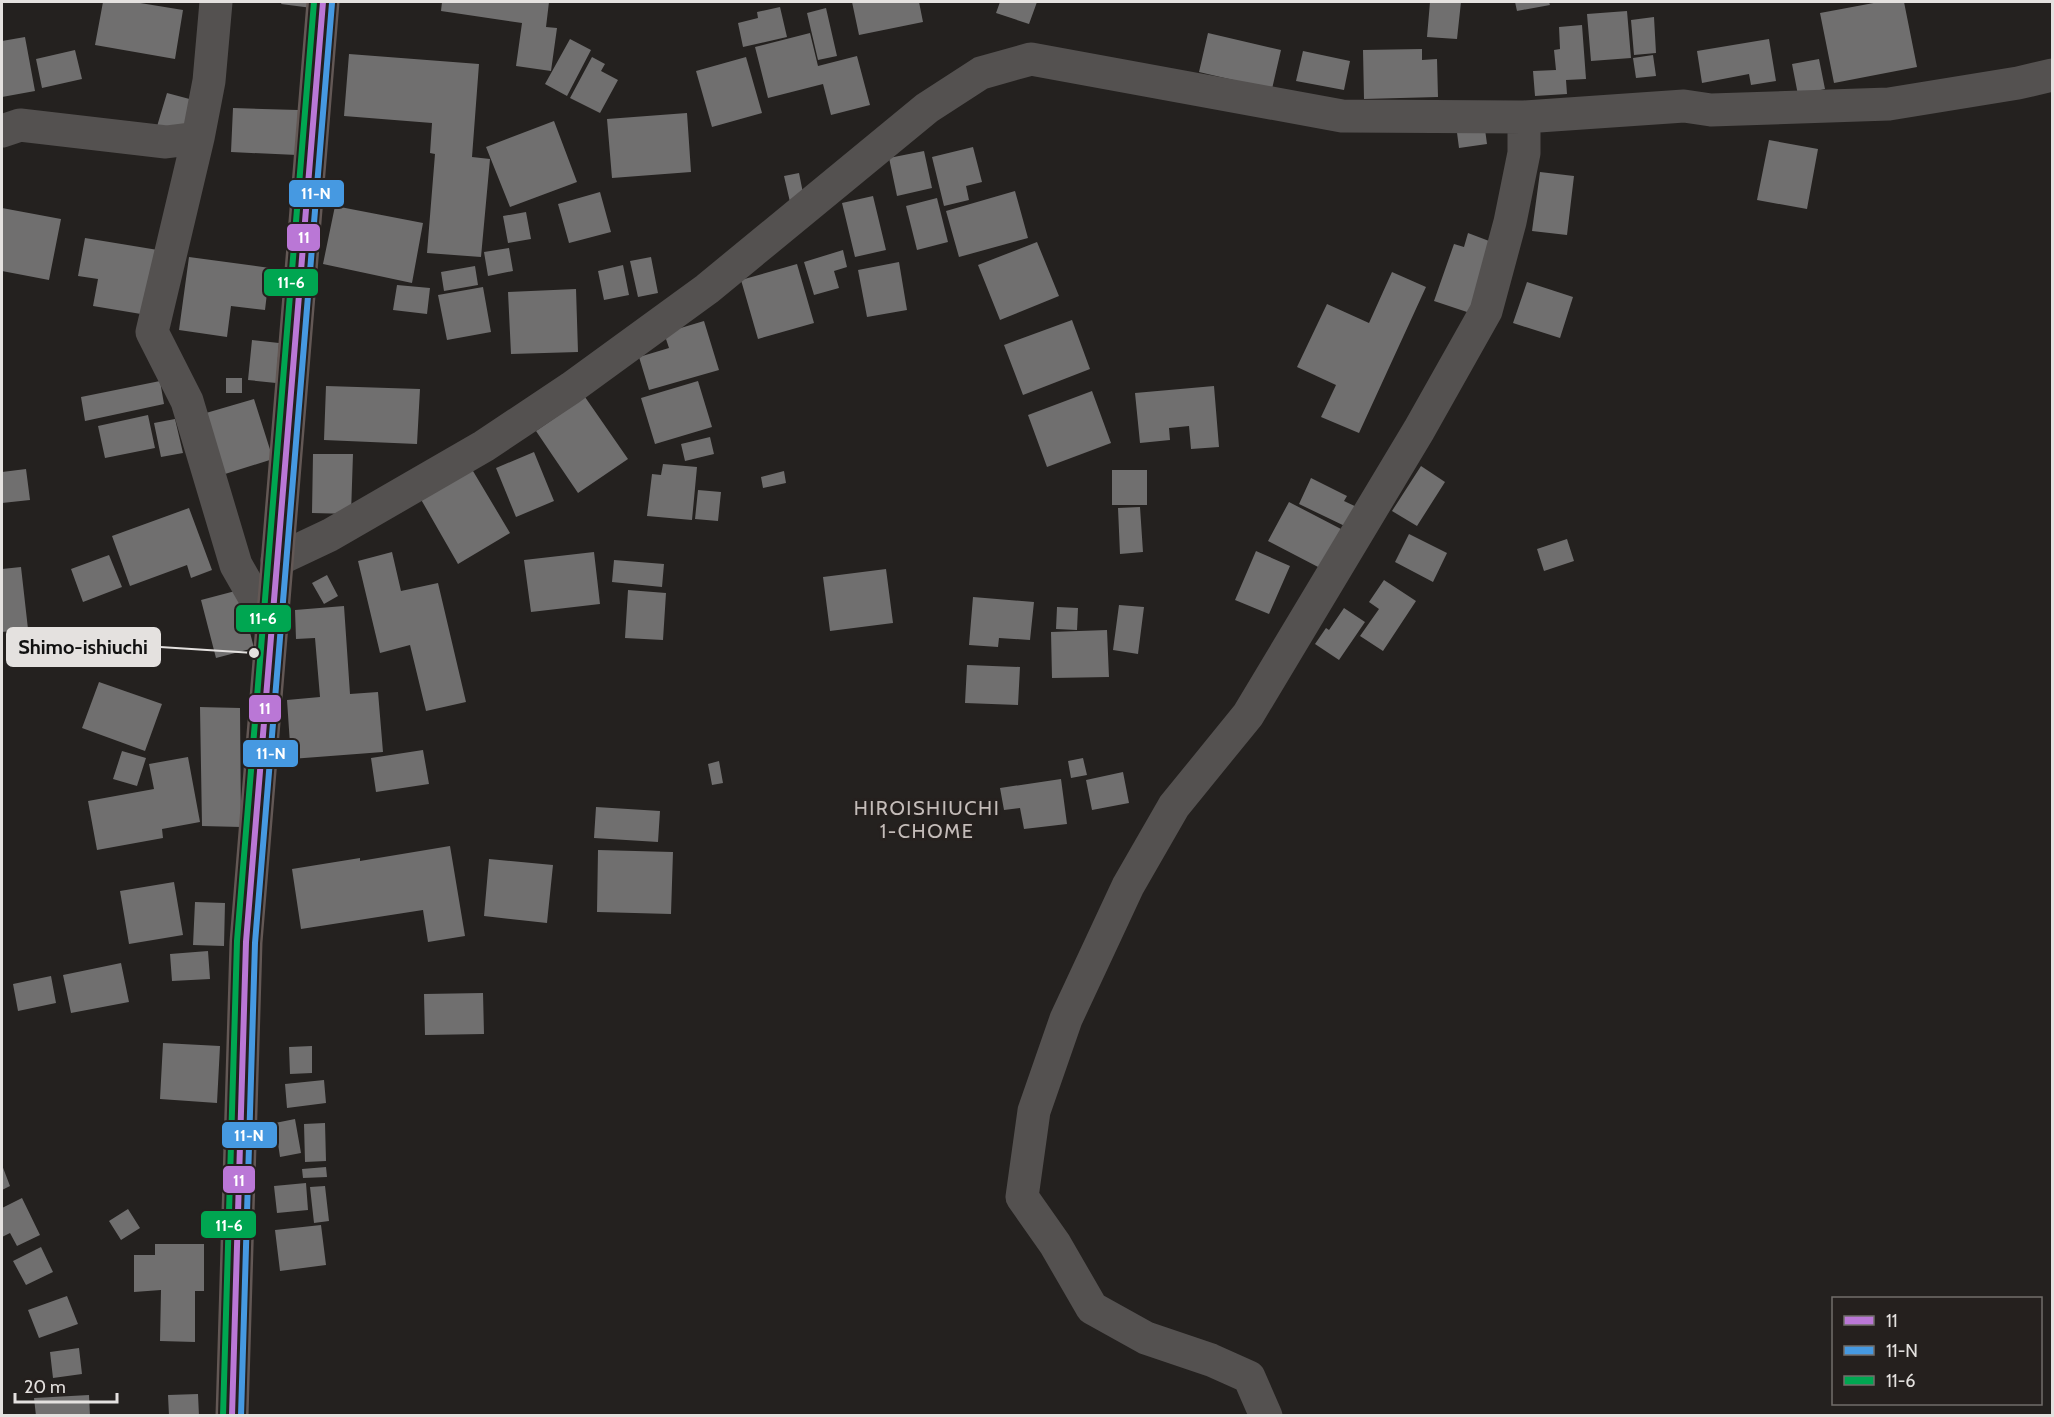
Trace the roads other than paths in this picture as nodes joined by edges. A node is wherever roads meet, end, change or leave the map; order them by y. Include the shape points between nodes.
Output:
1 (216, 2) edge
2 (323, 2) edge
3 (2052, 75) edge
4 (1524, 117) junction
5 (2, 131) edge
6 (198, 138) junction
7 (277, 560) junction
8 (272, 628) junction
9 (232, 1416) edge
10 (1266, 1416) edge

1 - 6 street
2 - 7 highway
3 - 4 street via 1889,104 1711,110 1684,106
4 - 7 street via 1342,116 1030,59 981,73 927,108 707,289 571,388 474,452 330,535
4 - 10 street via 1524,153 1486,311 1248,715 1174,806 1128,886 1066,1019 1034,1111 1022,1197 1092,1308 1146,1338 1249,1377
5 - 6 street via 20,125 166,142
6 - 8 street via 152,332 188,401 236,565
7 - 8 highway
8 - 9 highway via 246,942

